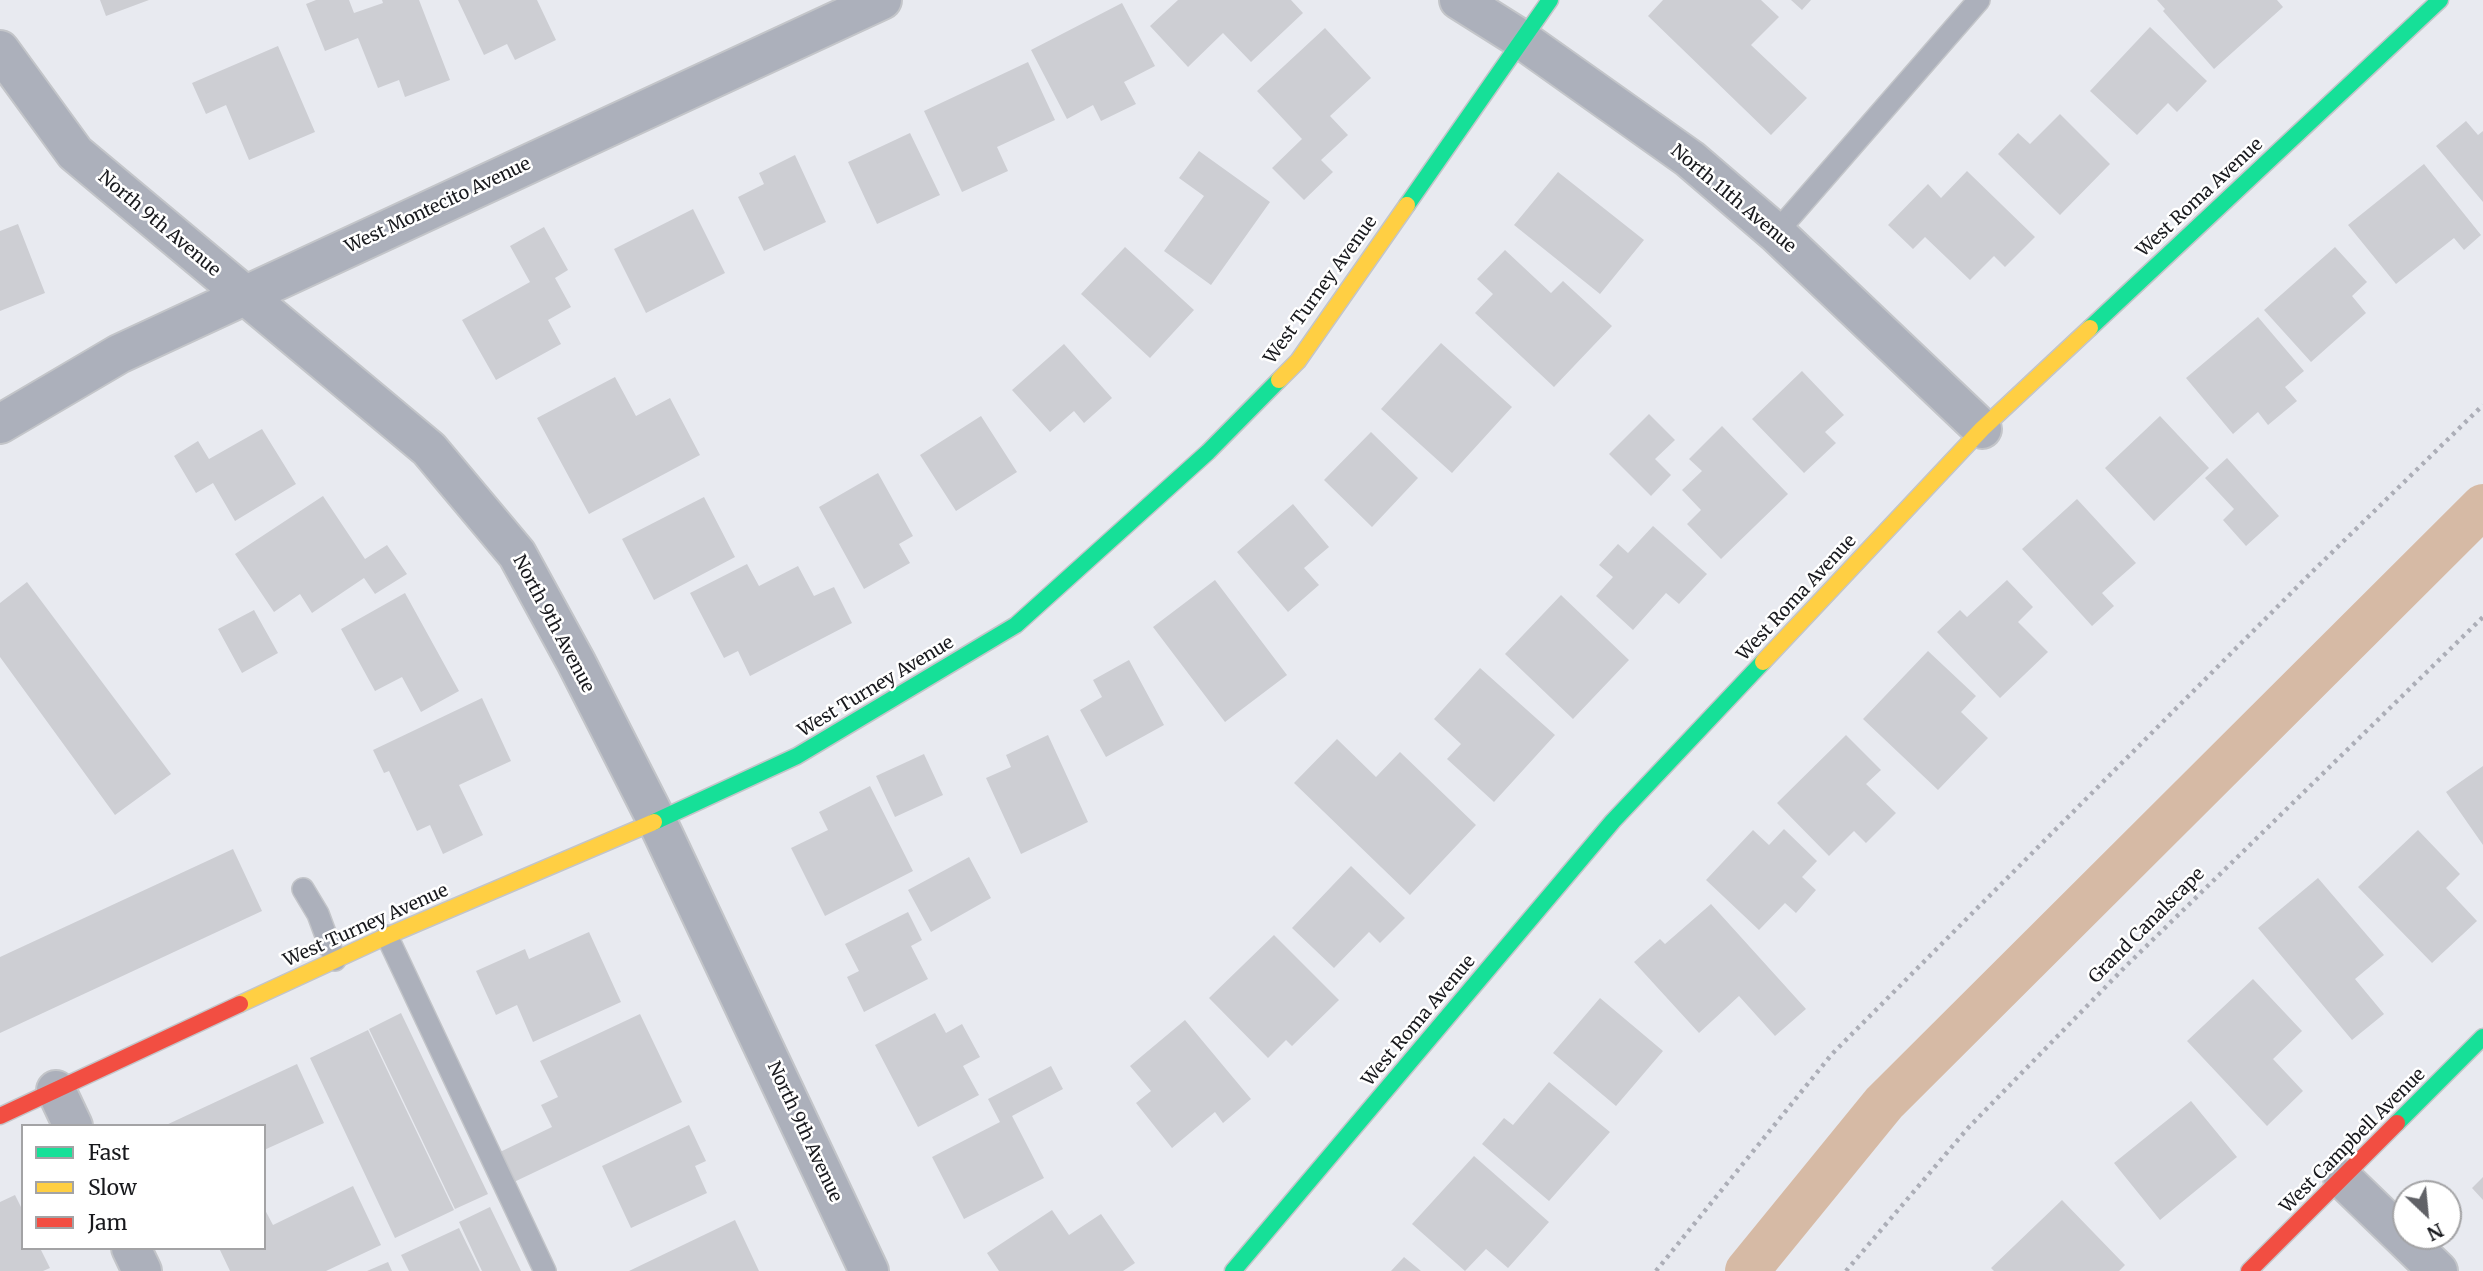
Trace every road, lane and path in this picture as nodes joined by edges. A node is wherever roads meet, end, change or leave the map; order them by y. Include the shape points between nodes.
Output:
1 (882, 0) edge
2 (1459, 0) edge
3 (1550, 0) edge
4 (1979, 0) edge
5 (2440, 0) edge
6 (1521, 39) junction
7 (0, 50) edge
8 (1776, 233) junction
9 (245, 296) junction
10 (2483, 405) edge
11 (0, 424) edge
12 (1982, 429) junction
13 (2483, 617) edge
14 (657, 821) junction
15 (303, 889) dead end
16 (387, 936) junction
17 (335, 960) junction
18 (2483, 1037) edge
19 (56, 1090) junction
20 (0, 1116) edge
21 (72, 1124) edge
22 (2343, 1179) junction
23 (132, 1250) edge
24 (142, 1271) edge
25 (545, 1271) edge
26 (869, 1271) edge
27 (1233, 1271) edge
28 (1656, 1271) edge
29 (1846, 1271) edge
30 (2249, 1271) edge
31 (2438, 1271) edge

1 - 9 street, West Montecito Avenue
2 - 6 street, North 11th Avenue
3 - 6 street, West Turney Avenue
4 - 8 lane
5 - 12 street, West Roma Avenue
6 - 8 street, North 11th Avenue via 1690,159
6 - 14 street, West Turney Avenue via 1298,361 1208,452 1016,625 797,756
7 - 9 street, North 9th Avenue via 75,153
8 - 12 street, North 11th Avenue
9 - 11 street, West Montecito Avenue via 119,354
9 - 14 street, North 9th Avenue via 429,449 517,554
10 - 28 path via 1832,1054
12 - 27 street, West Roma Avenue via 1613,821
13 - 29 path, Grand Canalscape via 2125,967 1968,1128
14 - 16 street, West Turney Avenue
14 - 26 street, North 9th Avenue
15 - 17 lane
16 - 17 street, West Turney Avenue
16 - 25 lane
17 - 19 street, West Turney Avenue
18 - 22 street, West Campbell Avenue
19 - 20 street, West Turney Avenue
19 - 21 street
22 - 30 street, West Campbell Avenue
22 - 31 street
23 - 24 street

